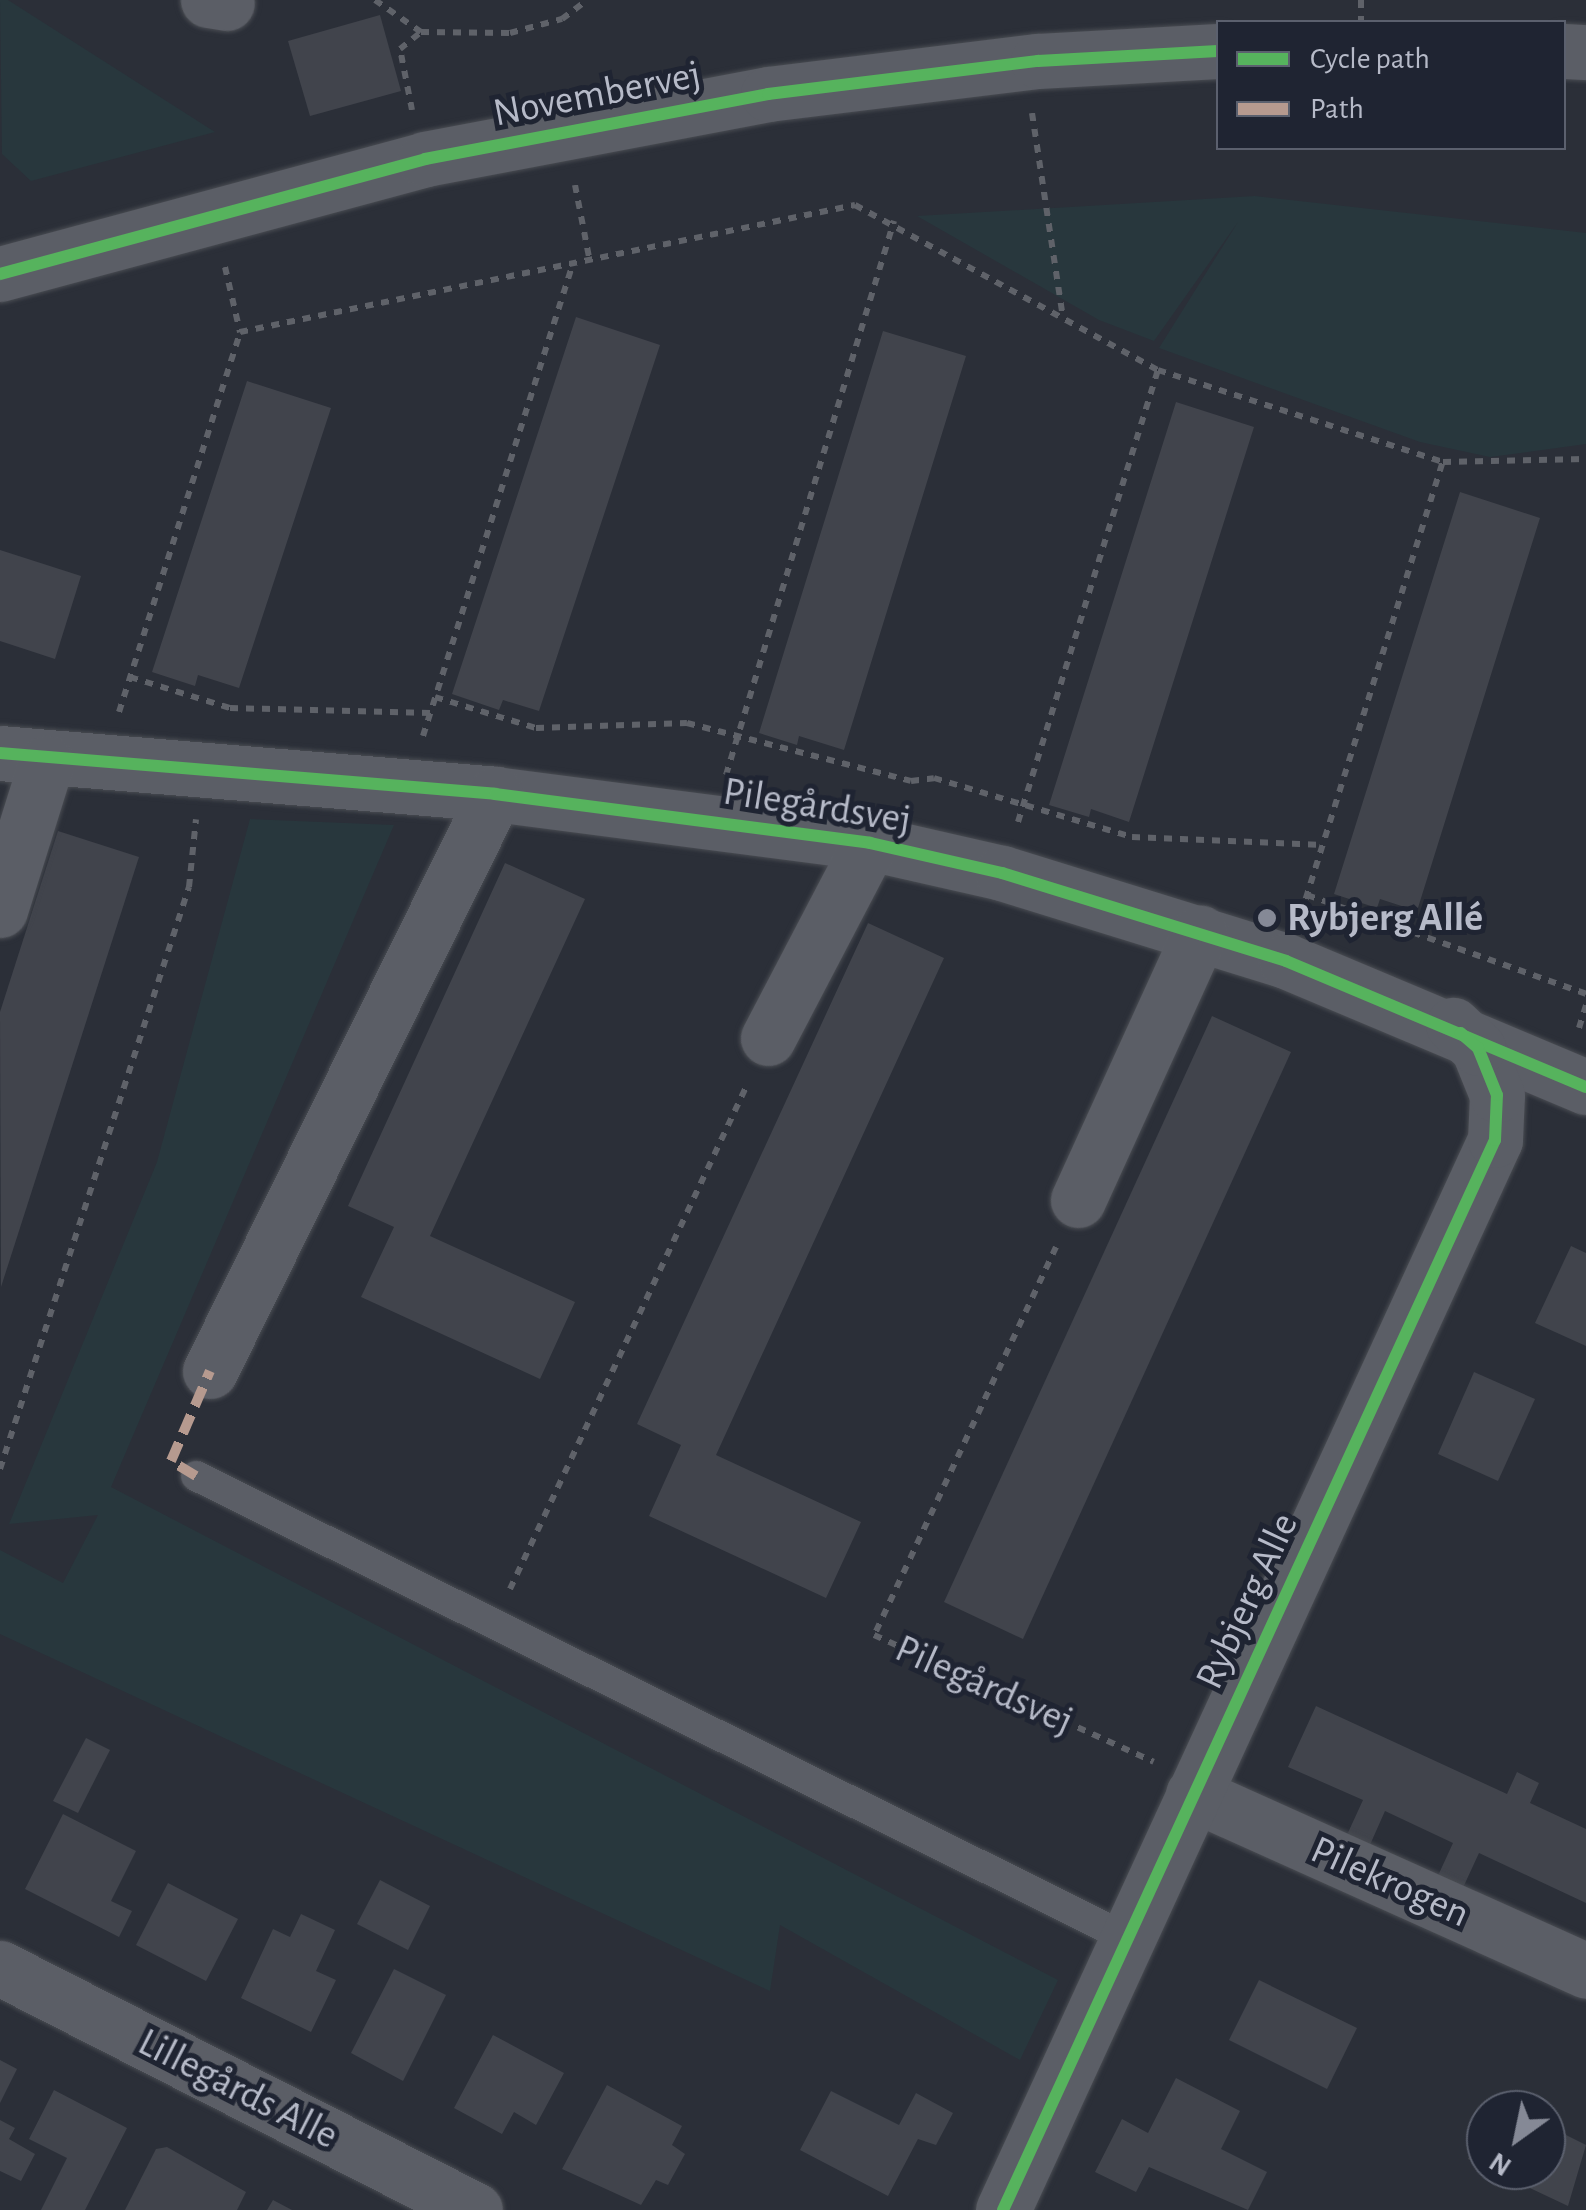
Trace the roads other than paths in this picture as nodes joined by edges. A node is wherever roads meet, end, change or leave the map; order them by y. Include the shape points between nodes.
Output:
1 (1216, 51) edge
2 (0, 274) edge
3 (23, 758) edge
4 (495, 794) junction
5 (870, 843) junction
6 (0, 910) edge
7 (1200, 932) junction
8 (1450, 1023) junction
9 (768, 1038) road end
10 (1586, 1087) edge
11 (1078, 1200) road end
12 (210, 1371) dead end
13 (196, 1476) dead end
14 (1196, 1788) junction
15 (1127, 1938) junction
16 (0, 1968) edge
17 (1586, 1971) edge
18 (475, 2210) edge
19 (1003, 2210) edge

1 - 2 street, Novembervej via 1024,63 768,94 425,159
3 - 4 street, Pilegårdsvej
3 - 6 street, Pilegårdsvej
4 - 5 street, Pilegårdsvej
4 - 12 street
5 - 7 street, Pilegårdsvej via 1002,873
5 - 9 street, Pilegårdsvej
7 - 8 street, Pilegårdsvej
7 - 11 street
8 - 10 street, Pilegårdsvej
8 - 14 street, Rybjerg Alle via 1478,1048 1496,1095 1495,1140
13 - 15 lane
14 - 15 street, Rybjerg Alle
14 - 17 street, Pilekrogen
15 - 19 street, Rybjerg Alle
16 - 18 street, Lillegårds Alle

